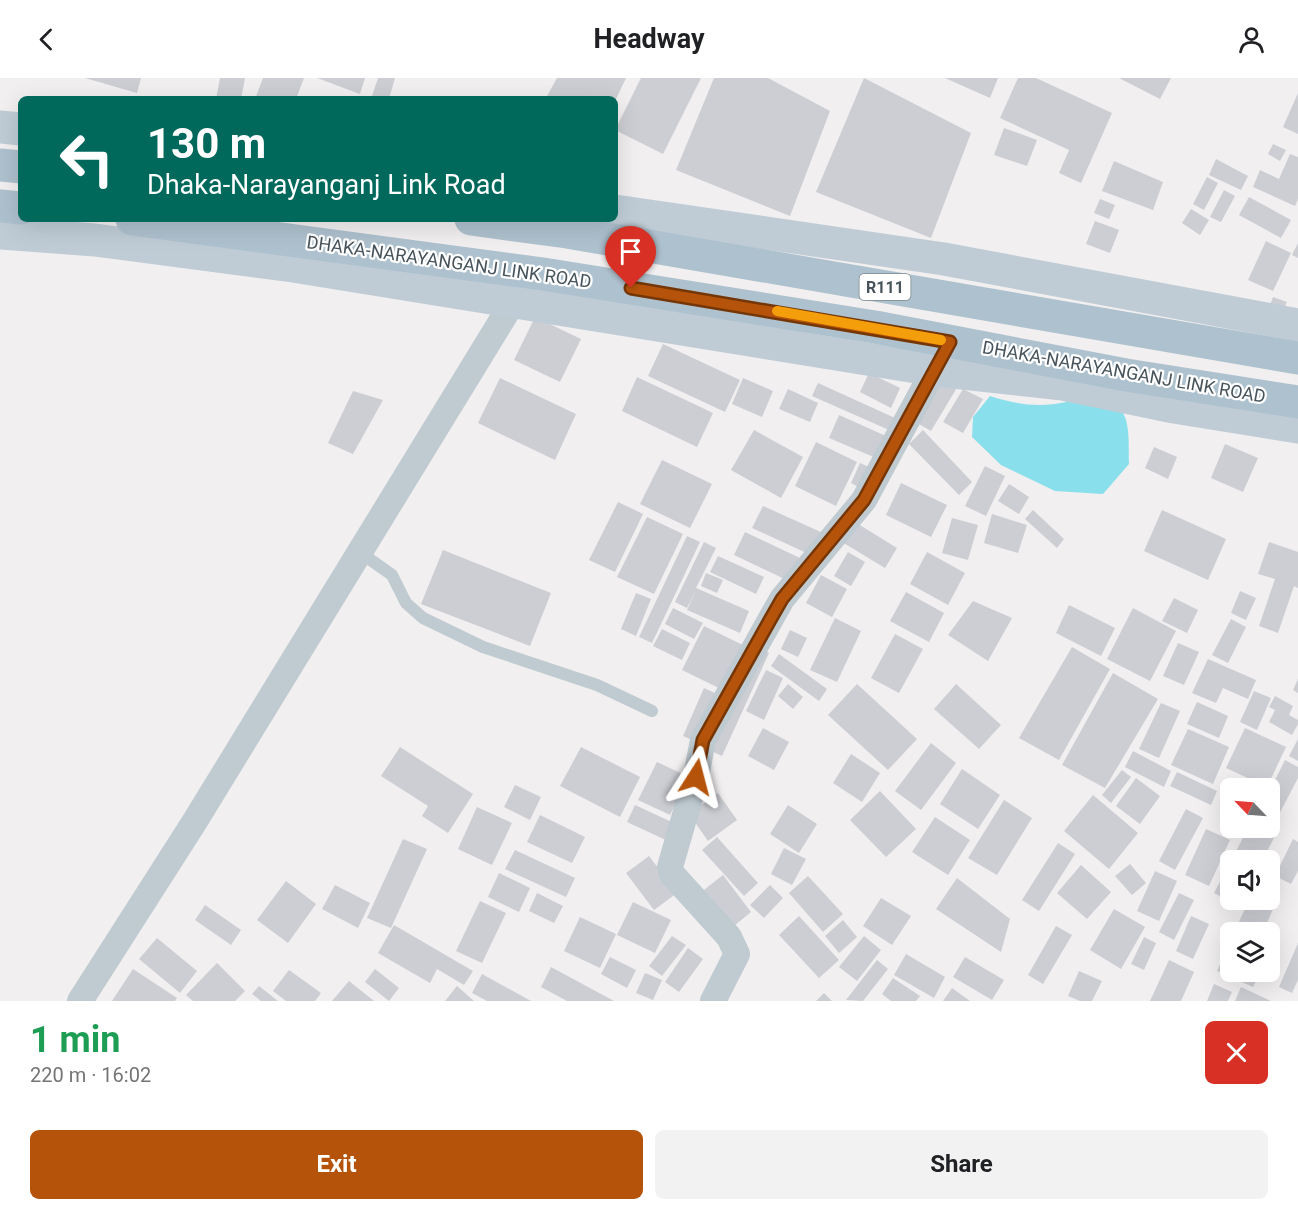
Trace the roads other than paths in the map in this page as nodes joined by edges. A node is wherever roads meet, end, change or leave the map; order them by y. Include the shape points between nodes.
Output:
1 (0, 127) edge
2 (18, 129) edge
3 (0, 165) edge
4 (18, 167) edge
5 (0, 206) edge
6 (18, 208) edge
7 (618, 211) edge
8 (154, 222) edge
9 (493, 222) edge
10 (0, 233) edge
11 (513, 302) junction
12 (1298, 326) edge
13 (950, 342) junction
14 (1298, 358) edge
15 (934, 370) junction
16 (1298, 402) edge
17 (1298, 427) edge
18 (361, 553) junction
19 (652, 711) dead end
20 (80, 1001) edge
21 (713, 1001) edge

1 - 2 street
3 - 4 main road
5 - 6 main road
7 - 12 street via 944,260
8 - 13 main road, DHAKA-NARAYANGANJ LINK ROAD / R111 via 543,274
9 - 14 main road, R111
10 - 11 street via 94,240 292,266
11 - 15 street
11 - 18 street
13 - 15 street
13 - 16 main road, DHAKA-NARAYANGANJ LINK ROAD / R111
15 - 17 street via 1063,384
15 - 21 street via 864,500 782,599 703,740 670,867 729,938 736,954
18 - 19 lane via 392,575 406,603 423,618 483,647 597,685
18 - 20 street

